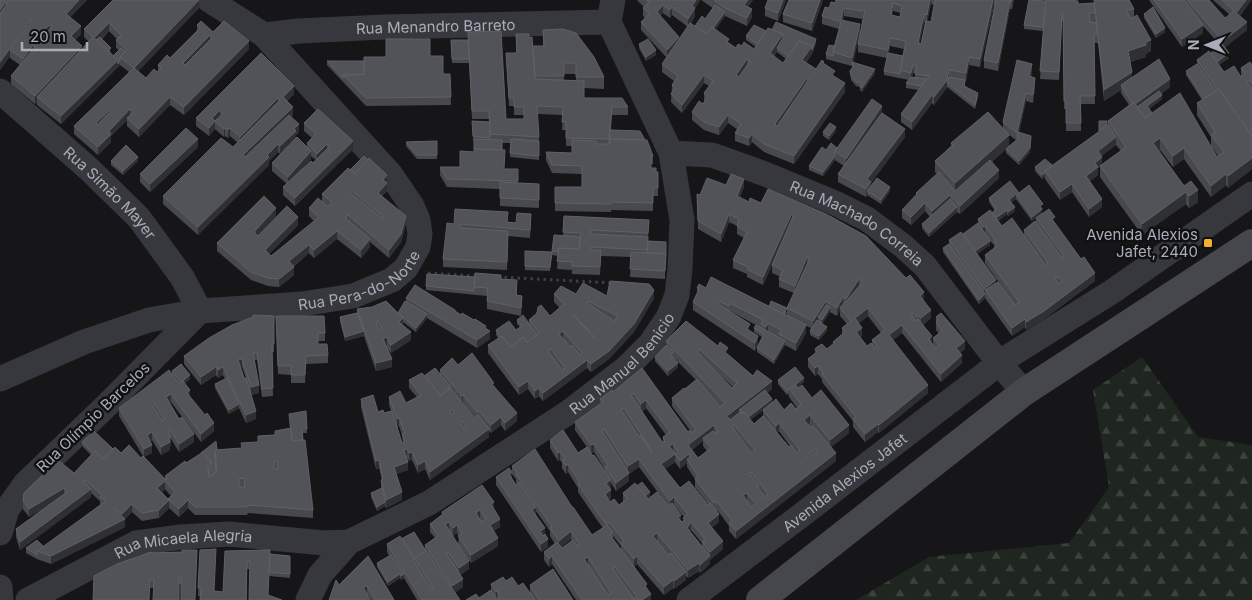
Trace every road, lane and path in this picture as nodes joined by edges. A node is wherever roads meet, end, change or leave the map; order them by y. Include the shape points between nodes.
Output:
1 (209, 0) edge
2 (611, 11) edge
3 (264, 36) junction
4 (0, 91) edge
5 (671, 153) junction
6 (1252, 194) edge
7 (1252, 243) edge
8 (406, 268) junction
9 (481, 276) edge
10 (491, 277) edge
11 (618, 284) edge
12 (200, 310) junction
13 (999, 363) junction
14 (0, 379) edge
15 (1024, 392) junction
16 (0, 533) edge
17 (350, 542) junction
18 (0, 587) edge
19 (1, 600) edge
20 (28, 600) edge
21 (308, 600) edge
22 (689, 600) edge
23 (760, 600) edge

1 - 3 street, Rua Pera-do-Norte
2 - 3 street, Rua Menandro Barreto
2 - 5 street, Rua Manuel Benicio
3 - 8 street, Rua Pera-do-Norte via 391,175 412,206 420,234 418,246
4 - 12 street, Rua Simão Mayer via 139,218 182,277
5 - 13 street, Rua Machado Correia via 712,155 765,174 867,219 925,266
5 - 17 street, Rua Manuel Benicio via 682,220 680,269 677,295 669,316 651,342 619,374 569,412 429,503
6 - 13 street, Avenida Alexios Jafet via 1113,291
7 - 15 main road
8 - 9 path via 422,273
8 - 12 street, Rua Pera-do-Norte via 392,280 353,296 302,304
10 - 11 path
12 - 14 street, Rua Pera-do-Norte via 149,320 84,342
12 - 16 street, Rua Olímpio Barcelos via 26,483 7,509
13 - 15 street
13 - 22 street, Avenida Alexios Jafet
15 - 23 main road
17 - 20 street, Rua Micaela Alegria via 324,543 229,534 136,543
17 - 21 street, Rua Manuel Benicio via 320,575
18 - 19 street

